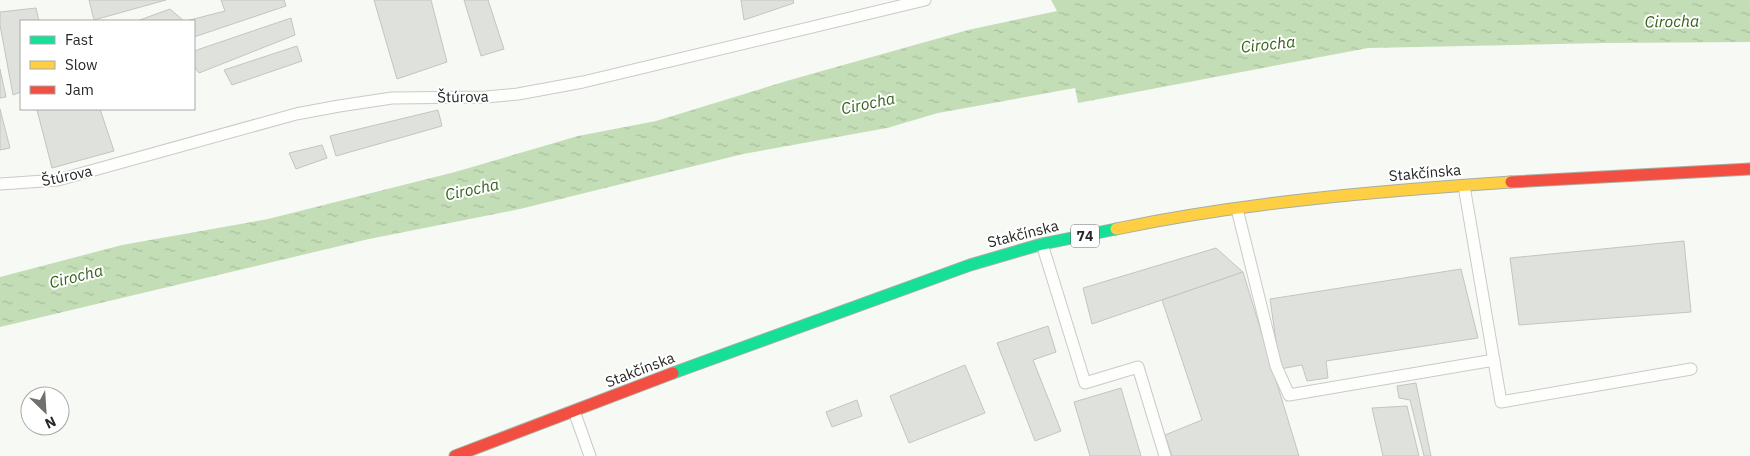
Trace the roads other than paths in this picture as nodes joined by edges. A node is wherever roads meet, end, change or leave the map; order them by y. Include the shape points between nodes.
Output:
1 (925, 0) edge
2 (1750, 169) edge
3 (0, 184) edge
4 (1464, 184) junction
5 (1237, 208) junction
6 (1042, 244) junction
7 (1494, 360) junction
8 (1691, 369) dead end
9 (574, 411) junction
10 (454, 456) edge
11 (590, 456) edge
12 (1165, 456) edge

1 - 3 lane, Štúrova via 574,84 494,97 392,98 339,106 296,114 58,180
2 - 4 main road, Stakčínska / 74
4 - 5 main road, Stakčínska / 74
4 - 7 lane
5 - 6 main road, Stakčínska / 74
5 - 7 lane via 1276,366 1289,395
6 - 9 main road, Stakčínska / 74 via 972,263
6 - 12 lane via 1085,383 1138,367
7 - 8 lane via 1500,402
9 - 10 main road, Stakčínska / 74
9 - 11 lane

